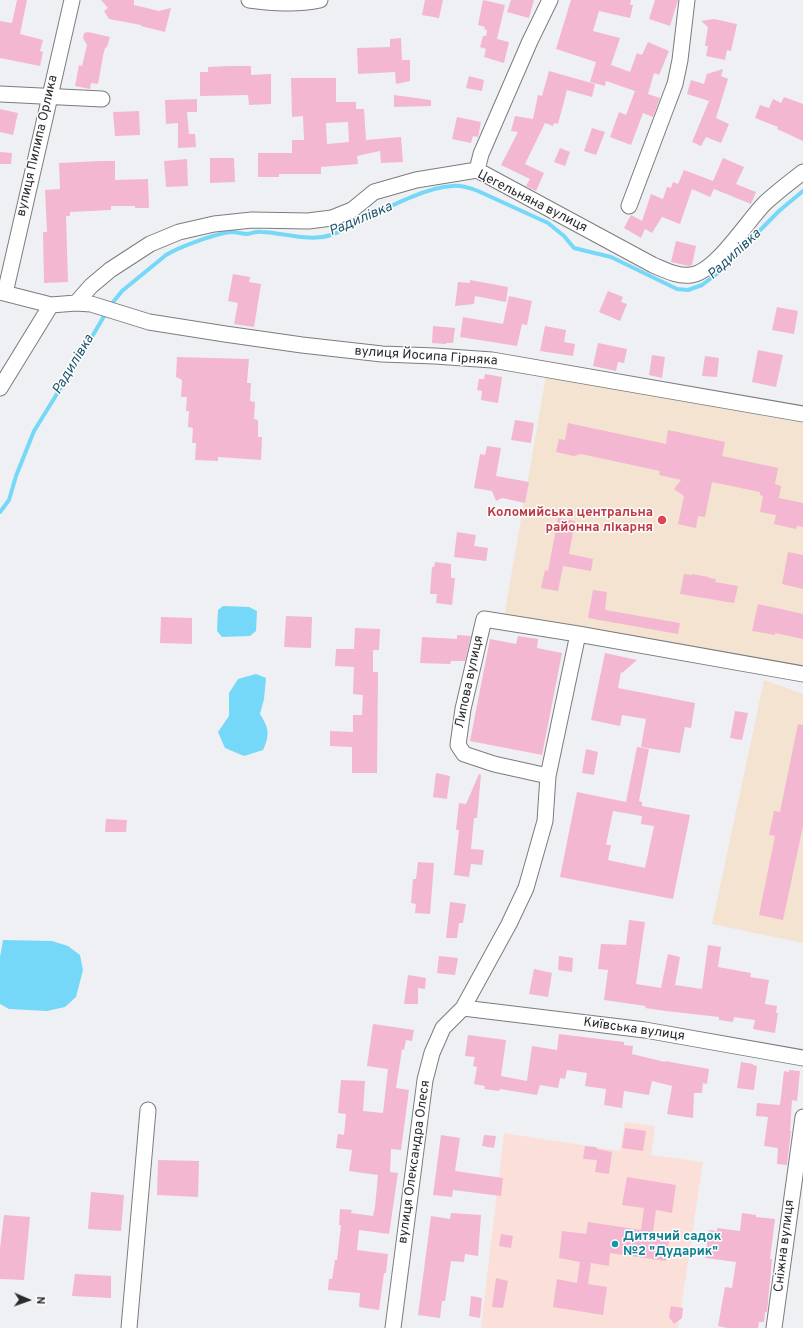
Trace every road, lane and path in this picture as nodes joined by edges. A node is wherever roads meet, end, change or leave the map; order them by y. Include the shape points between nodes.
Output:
1 (72, 0) edge
2 (249, 0) edge
3 (320, 0) edge
4 (550, 0) edge
5 (687, 0) edge
6 (0, 94) edge
7 (49, 97) junction
8 (102, 100) dead end
9 (477, 170) junction
10 (803, 172) edge
11 (629, 206) dead end
12 (2, 292) edge
13 (76, 303) junction
14 (50, 305) junction
15 (0, 388) edge
16 (803, 414) edge
17 (578, 634) junction
18 (803, 674) edge
19 (548, 776) junction
20 (463, 1008) junction
21 (803, 1058) edge
22 (148, 1110) dead end
23 (803, 1117) edge
24 (129, 1328) edge
25 (393, 1328) edge
26 (774, 1328) edge

1 - 7 street, вулиця Пилипа Орлика
2 - 3 street via 282,4
4 - 9 street via 484,147
5 - 11 street via 675,84
6 - 7 street
7 - 8 street
7 - 12 street, вулиця Пилипа Орлика
9 - 10 street, Цегельняна вулиця via 653,265 680,275 692,276 716,261 750,219
9 - 13 street, Цегельняна вулиця via 416,180 374,192 352,210 332,218 308,221 252,220 214,224 179,232 150,244 110,270
12 - 14 street, вулиця Йосипа Гірняка
13 - 14 street, вулиця Йосипа Гірняка
13 - 16 street, вулиця Йосипа Гірняка via 91,304 149,322 382,354 492,360
14 - 15 street
17 - 18 street, Липова вулиця
17 - 19 street
17 - 19 street, Липова вулиця via 484,619 462,710 458,745 464,754 494,764
19 - 20 street via 545,821 526,888
20 - 21 street, Київська вулиця via 645,1030
20 - 25 street, вулиця Олександра Олеся via 443,1028 432,1052 425,1080
22 - 24 street
23 - 26 street, Сніжна вулиця

